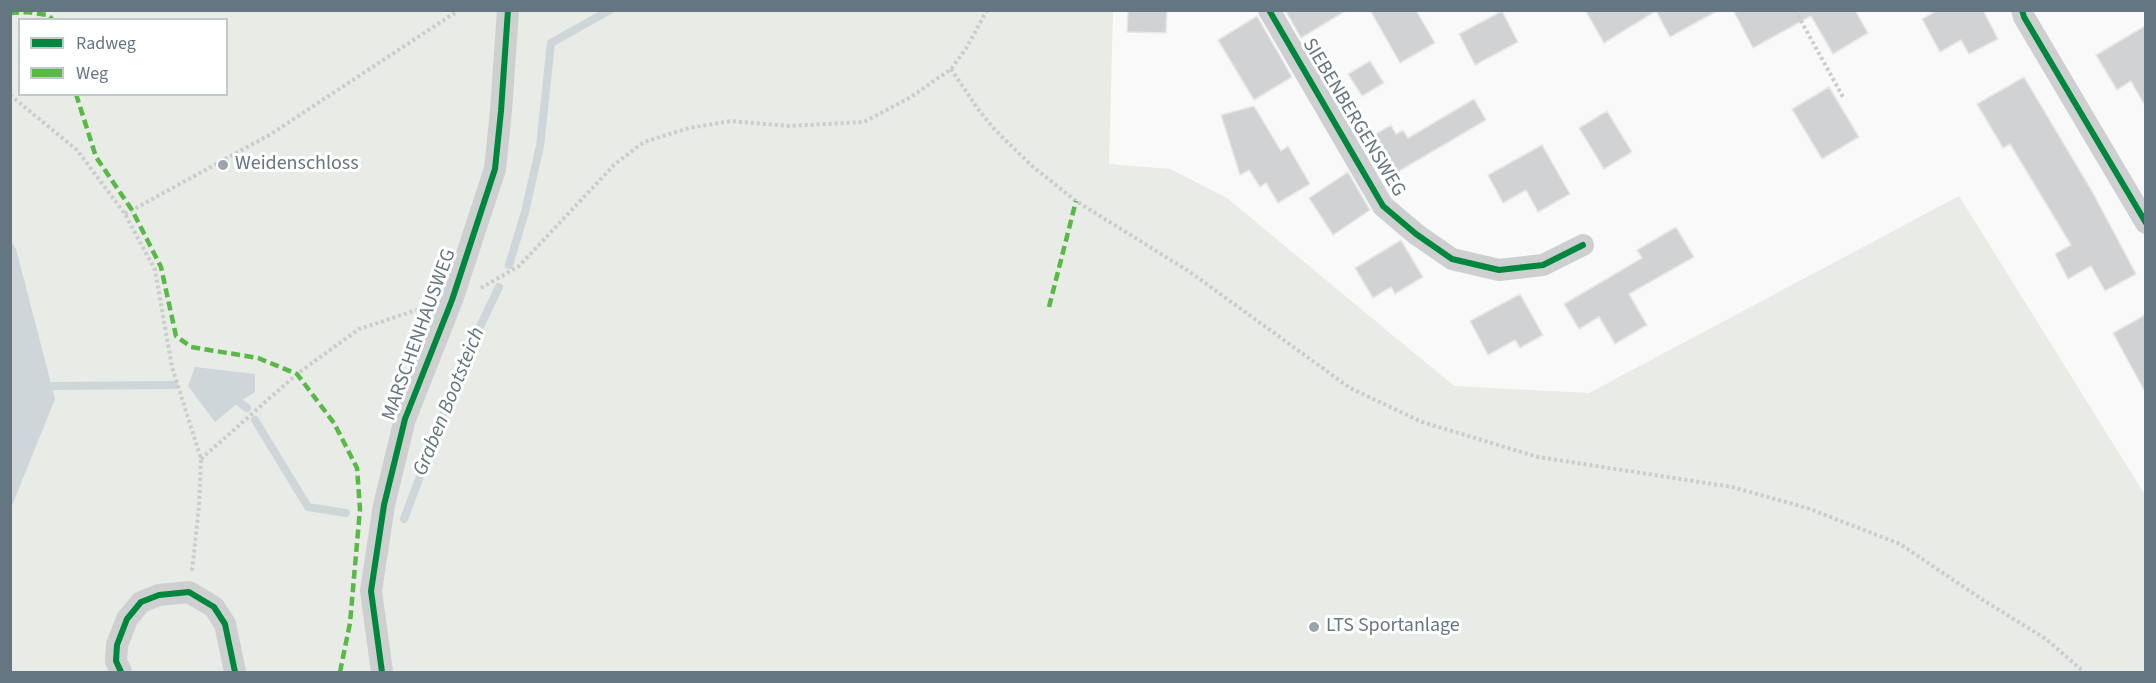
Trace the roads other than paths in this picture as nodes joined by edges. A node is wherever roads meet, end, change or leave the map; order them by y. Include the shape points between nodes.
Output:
1 (508, 10) edge
2 (1269, 10) edge
3 (2022, 10) edge
4 (2145, 223) edge
5 (1583, 245) dead end
6 (121, 672) edge
7 (235, 672) edge
8 (382, 672) edge

1 - 8 street, MARSCHENHAUSWEG via 495,169 452,300 405,419 384,505 371,591
2 - 5 street, SIEBENBERGENSWEG via 1383,206 1416,234 1452,259 1499,270 1543,265
3 - 4 street
6 - 7 street via 116,661 117,645 127,620 141,602 159,595 189,592 214,607 225,624

